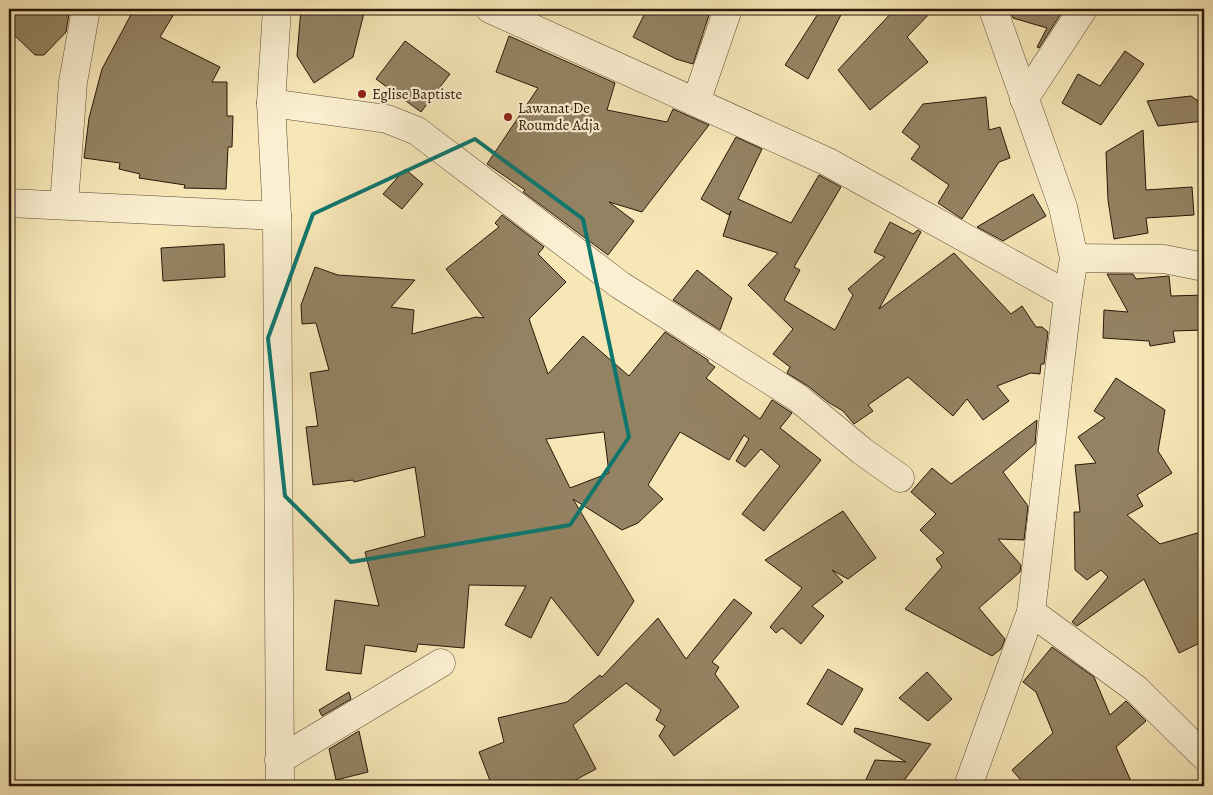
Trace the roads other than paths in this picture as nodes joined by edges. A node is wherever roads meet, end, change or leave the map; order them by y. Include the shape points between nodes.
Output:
1 (86, 9) edge
2 (277, 9) edge
3 (490, 9) edge
4 (728, 9) edge
5 (993, 9) edge
6 (1083, 9) edge
7 (1024, 99) junction
8 (271, 102) junction
9 (696, 102) junction
10 (9, 203) edge
11 (64, 205) junction
12 (277, 216) junction
13 (1074, 258) junction
14 (1204, 267) edge
15 (1068, 295) junction
16 (900, 478) dead end
17 (1031, 612) junction
18 (441, 663) dead end
19 (1204, 756) edge
20 (280, 773) edge
21 (968, 786) edge

1 - 11 street via 73,82
2 - 8 street
3 - 9 street
4 - 9 street
5 - 7 street
6 - 7 street
7 - 13 street via 1063,207
8 - 12 street
8 - 16 street via 387,120 417,131 620,284 798,398
9 - 15 street via 828,162
10 - 11 street
11 - 12 street
12 - 20 street
13 - 14 street via 1164,260
13 - 15 street
15 - 17 street
17 - 19 street via 1136,689
17 - 21 street
18 - 20 street

